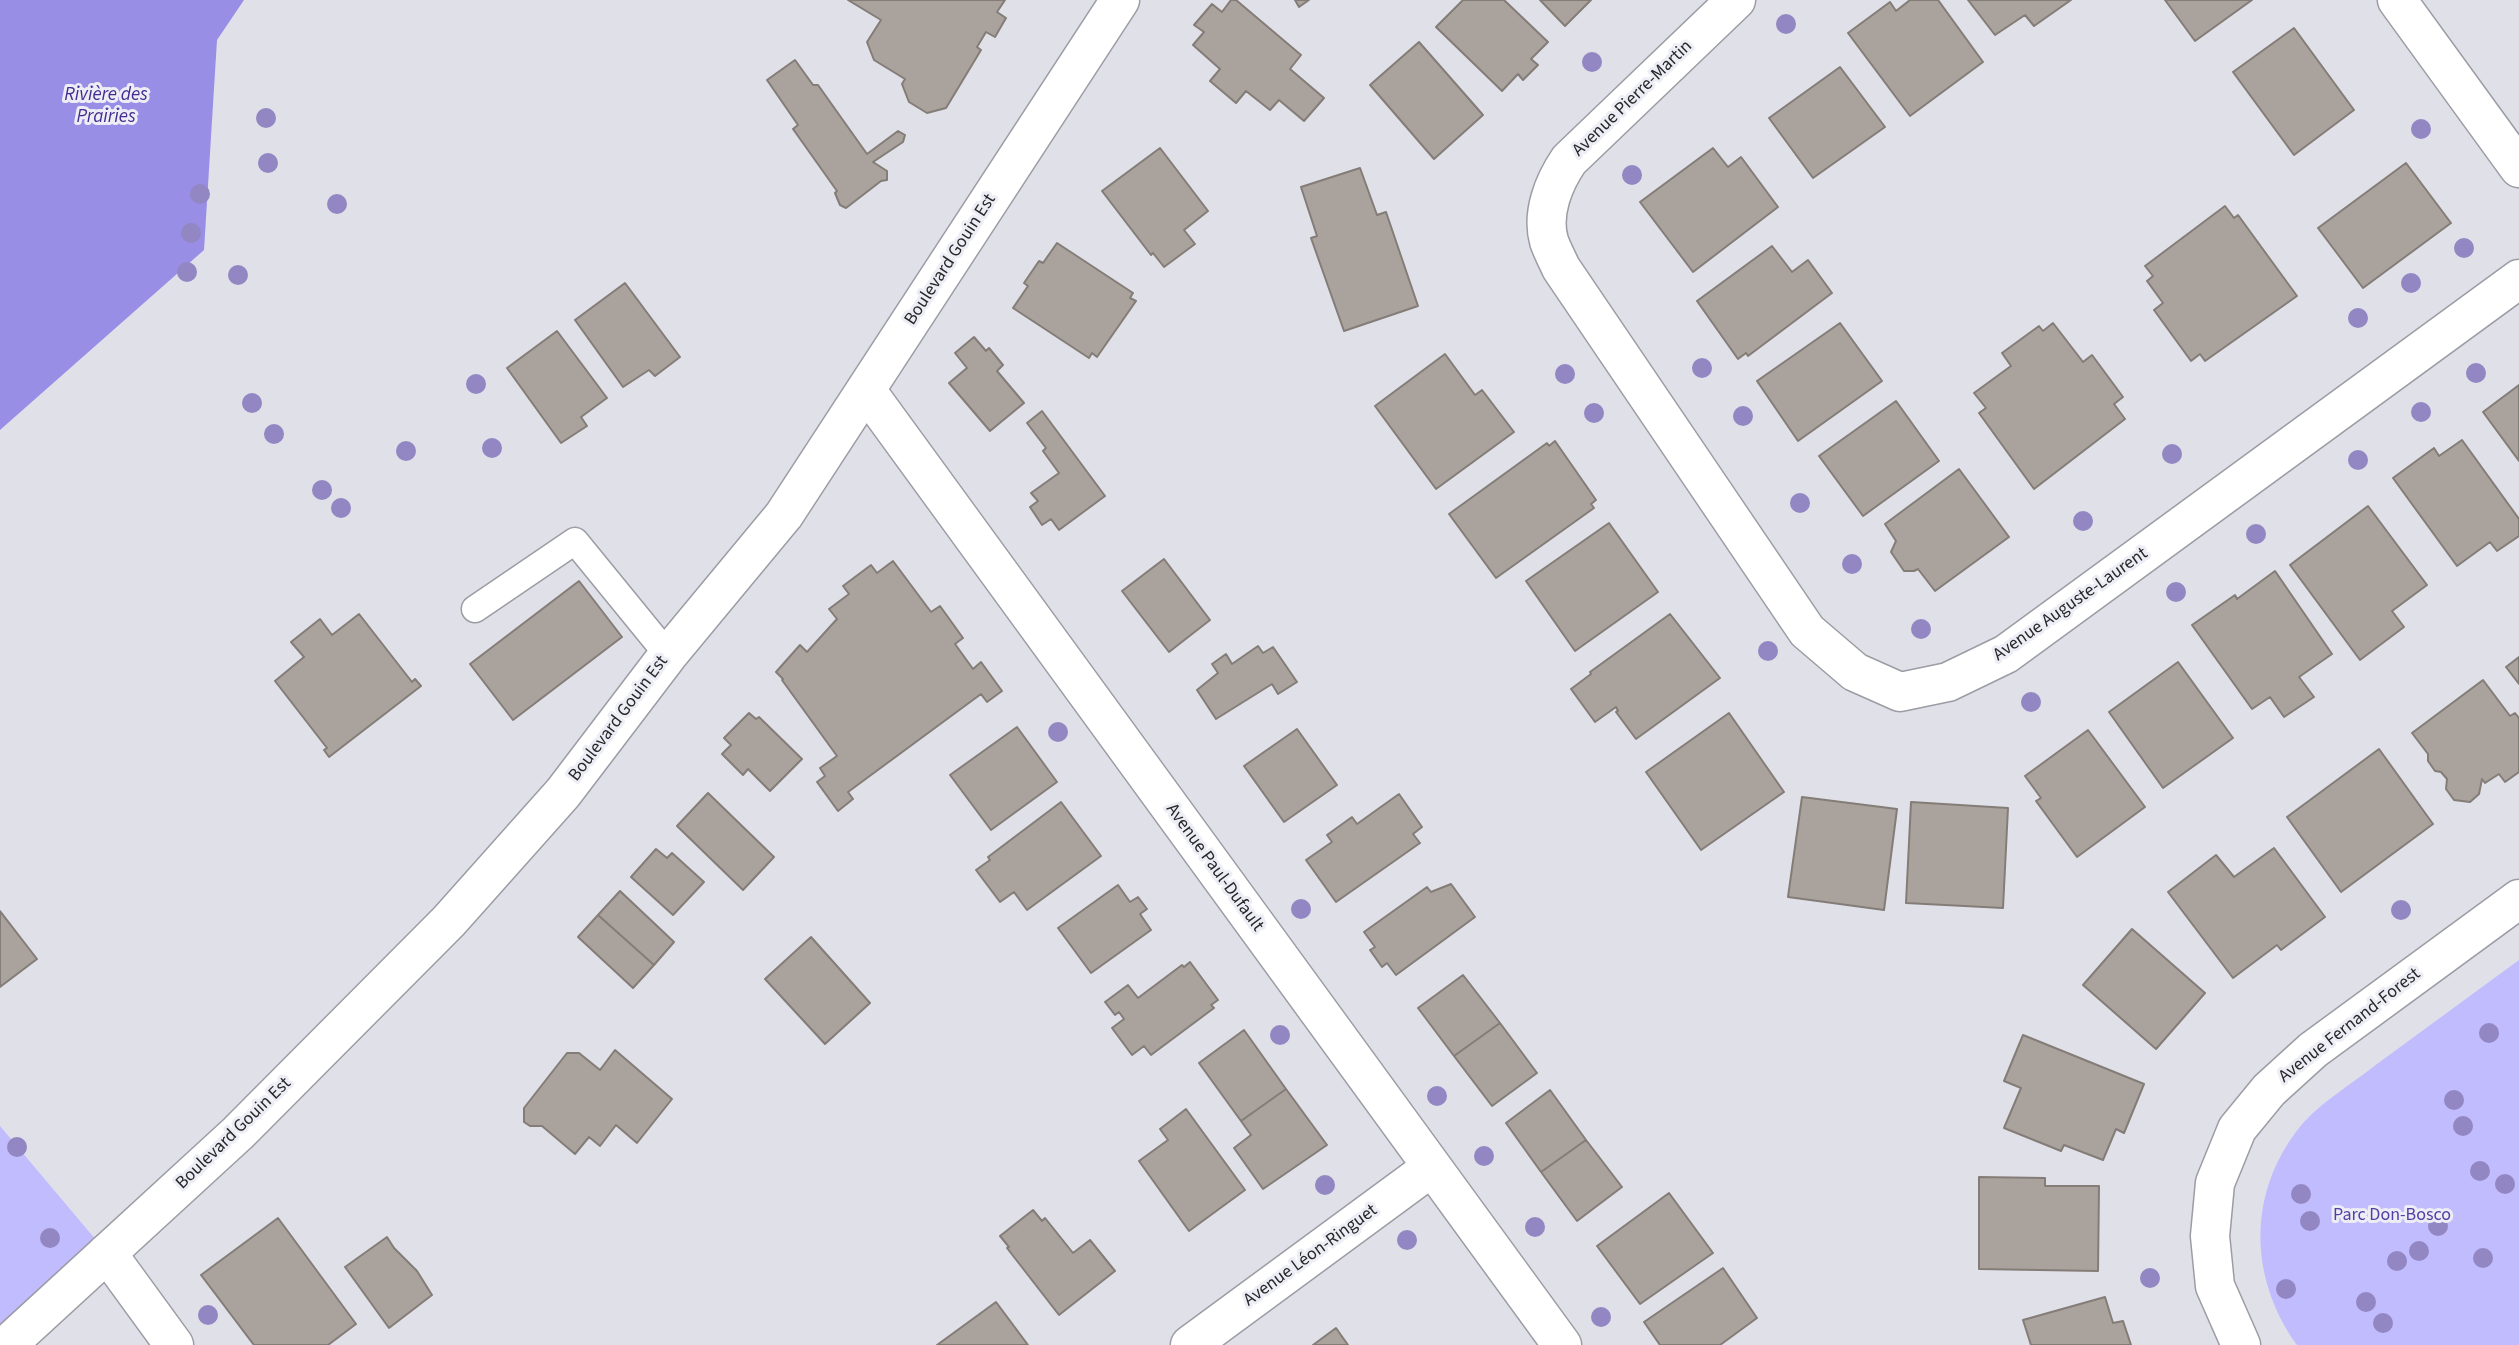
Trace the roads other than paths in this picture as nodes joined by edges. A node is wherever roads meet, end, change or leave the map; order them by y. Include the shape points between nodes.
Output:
1 (1120, 0) edge
2 (1736, 0) edge
3 (2397, 0) edge
4 (2519, 168) edge
5 (1548, 210) joint
6 (2519, 279) edge
7 (866, 390) junction
8 (475, 609) dead end
9 (668, 655) junction
10 (2519, 899) edge
11 (1432, 1167) junction
12 (107, 1253) junction
13 (6, 1345) edge
14 (174, 1345) edge
15 (1190, 1345) edge
16 (1562, 1345) edge
17 (2241, 1345) edge

1 - 7 street, Boulevard Gouin Est
2 - 5 street, Avenue Pierre-Martin via 1569,160 1555,182
3 - 4 street
5 - 6 street, Avenue Auguste-Laurent via 1548,239 1561,268 1807,632 1855,671 1900,692 1948,681 2006,654
7 - 9 street, Boulevard Gouin Est via 783,515
7 - 11 street, Avenue Paul-Dufault
8 - 9 lane via 575,541
9 - 12 street, Boulevard Gouin Est via 563,793 449,921 238,1133
10 - 17 street, Avenue Fernand-Forest via 2313,1050 2269,1090 2237,1129 2216,1183 2210,1236 2216,1286
11 - 15 street, Avenue Léon-Ringuet
11 - 16 street, Avenue Paul-Dufault
12 - 13 street, Boulevard Gouin Est
12 - 14 street

